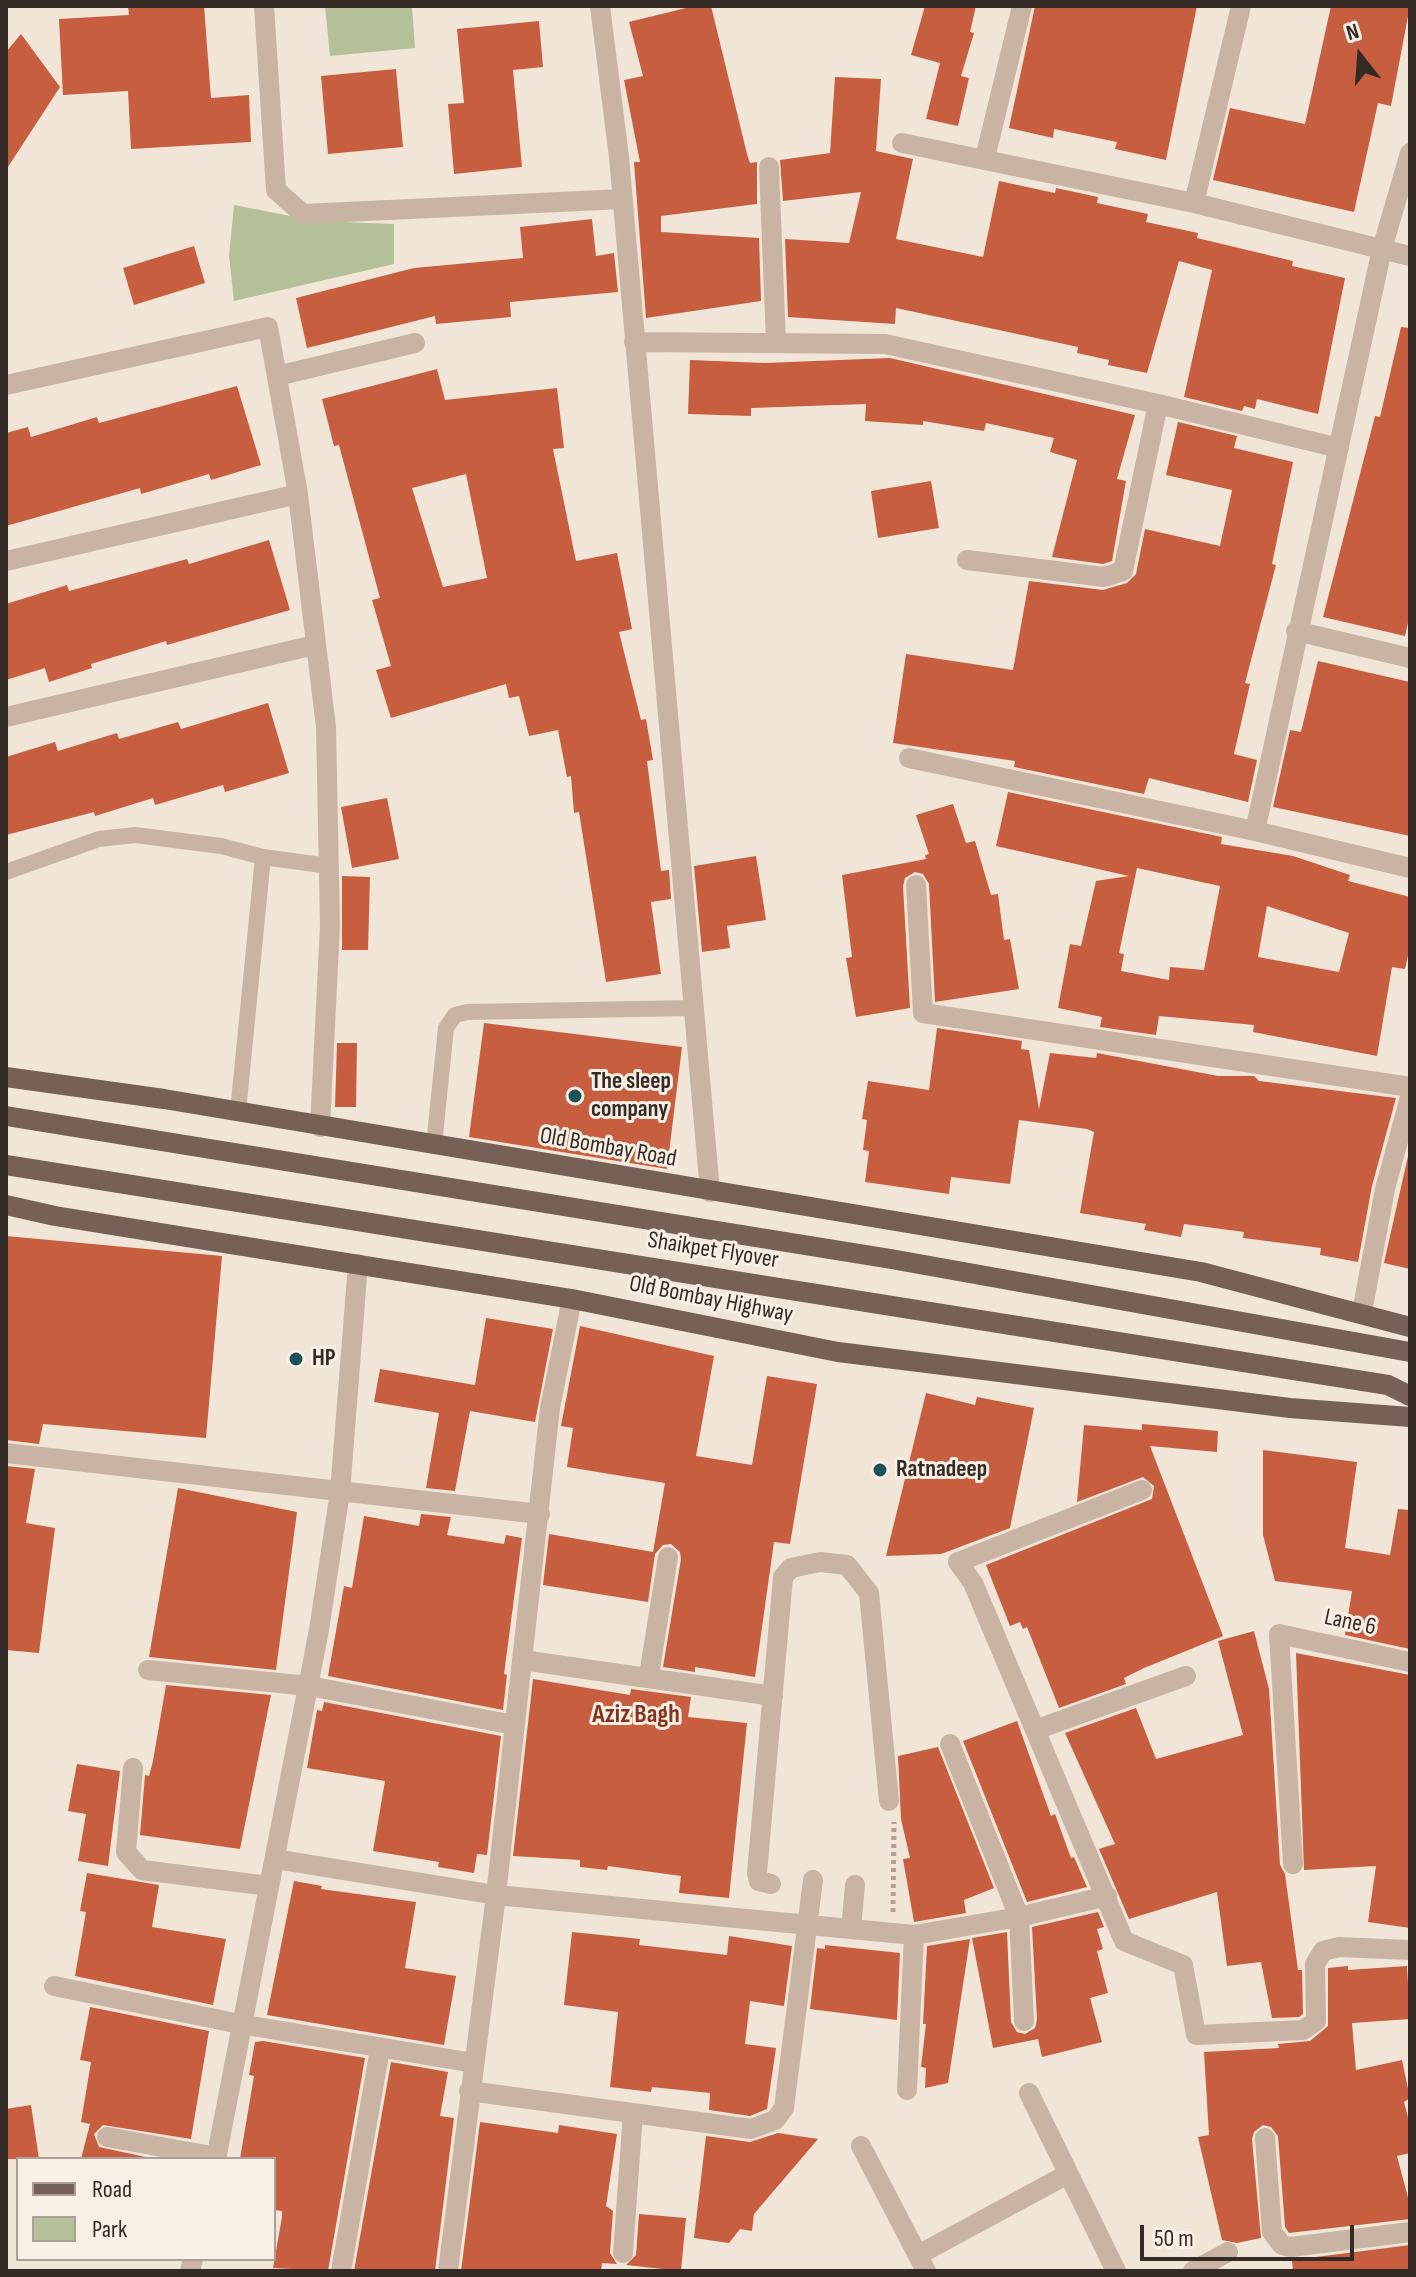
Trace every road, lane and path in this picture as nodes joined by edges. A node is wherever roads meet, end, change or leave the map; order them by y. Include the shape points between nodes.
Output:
1 (264, 6) edge
2 (600, 6) edge
3 (1022, 6) edge
4 (1241, 6) edge
5 (902, 143) dead end
6 (1410, 153) edge
7 (985, 158) junction
8 (769, 167) dead end
9 (623, 199) junction
10 (1194, 203) junction
11 (1382, 249) junction
12 (1410, 256) edge
13 (634, 342) junction
14 (776, 342) junction
15 (415, 343) dead end
16 (277, 376) junction
17 (6, 385) edge
18 (1158, 404) junction
19 (1339, 448) junction
20 (298, 494) junction
21 (967, 560) dead end
22 (6, 561) edge
23 (1296, 631) junction
24 (315, 645) junction
25 (1410, 658) edge
26 (6, 717) edge
27 (909, 758) dead end
28 (1255, 831) junction
29 (263, 857) junction
30 (329, 866) junction
31 (1410, 868) edge
32 (6, 872) edge
33 (916, 885) dead end
34 (693, 1008) junction
35 (6, 1077) edge
36 (1410, 1087) edge
37 (1410, 1097) edge
38 (238, 1112) junction
39 (6, 1116) edge
40 (320, 1127) junction
41 (434, 1145) junction
42 (6, 1165) edge
43 (710, 1192) junction
44 (6, 1205) edge
45 (358, 1264) junction
46 (572, 1299) junction
47 (1362, 1312) junction
48 (1410, 1327) edge
49 (1405, 1352) edge
50 (1410, 1396) edge
51 (1410, 1417) edge
52 (6, 1453) edge
53 (1142, 1490) dead end
54 (340, 1492) junction
55 (540, 1514) junction
56 (668, 1557) dead end
57 (522, 1660) junction
58 (1410, 1662) edge
59 (148, 1670) dead end
60 (649, 1675) junction
61 (1186, 1676) dead end
62 (309, 1686) junction
63 (773, 1696) junction
64 (514, 1725) junction
65 (1035, 1730) junction
66 (950, 1744) dead end
67 (133, 1768) dead end
68 (889, 1801) joint
69 (275, 1859) junction
70 (1293, 1864) dead end
71 (813, 1880) dead end
72 (855, 1885) dead end
73 (269, 1886) junction
74 (496, 1895) junction
75 (1107, 1896) junction
76 (1019, 1917) junction
77 (767, 1921) junction
78 (806, 1925) junction
79 (851, 1929) junction
80 (893, 1933) junction
81 (914, 1935) junction
82 (1410, 1950) edge
83 (54, 1986) dead end
84 (1024, 2021) dead end
85 (240, 2024) junction
86 (380, 2049) junction
87 (474, 2063) junction
88 (907, 2090) dead end
89 (469, 2091) junction
90 (1029, 2093) dead end
91 (633, 2113) junction
92 (107, 2137) dead end
93 (1265, 2138) dead end
94 (861, 2146) dead end
95 (211, 2157) edge
96 (216, 2157) edge
97 (1068, 2174) junction
98 (1410, 2232) edge
99 (1228, 2252) dead end
100 (623, 2253) dead end
101 (922, 2263) edge
102 (341, 2271) edge
103 (448, 2271) edge
104 (1116, 2271) edge
105 (1193, 2271) edge

1 - 9 street via 276,190 303,214
2 - 9 street
3 - 7 street
4 - 10 street
5 - 7 street
6 - 11 street
7 - 10 street
8 - 14 street
9 - 13 street
10 - 11 street
11 - 12 street
11 - 19 street
13 - 14 street
13 - 34 street
14 - 18 street via 885,344
15 - 16 street
16 - 17 street via 268,327
16 - 20 street
18 - 19 street
18 - 21 street via 1123,571 1104,577
19 - 23 street
20 - 22 street
20 - 24 street
23 - 25 street
23 - 28 street
24 - 26 street
24 - 30 street via 326,727
27 - 28 street
28 - 31 street
29 - 30 lane
29 - 32 lane via 135,835 99,839
29 - 38 lane
30 - 40 street
33 - 36 street via 923,1013
34 - 41 lane via 455,1015 446,1028
34 - 43 street
35 - 38 main road, Old Bombay Road
37 - 47 street via 1385,1189
38 - 40 main road, Old Bombay Road
39 - 49 main road, Shaikpet Flyover via 891,1259
40 - 41 main road, Old Bombay Road
41 - 43 main road, Old Bombay Road
42 - 50 main road, Shaikpet Flyover via 1388,1385
43 - 47 main road, Old Bombay Road via 1201,1272
44 - 45 main road, Old Bombay Highway
45 - 46 main road, Old Bombay Highway
45 - 54 street
46 - 51 main road, Old Bombay Highway via 838,1352 1290,1408
46 - 55 street via 550,1408
47 - 48 main road
52 - 54 street
53 - 65 street via 958,1562 973,1583
54 - 55 street
54 - 62 street
55 - 57 street
56 - 60 street
57 - 60 street
57 - 64 street
58 - 70 street, Lane 6 via 1279,1634
59 - 62 street
60 - 63 street
61 - 65 street
62 - 64 street
62 - 69 street
63 - 68 street via 786,1572 820,1562 847,1565 869,1593
63 - 77 street via 757,1873 759,1881 771,1879
64 - 74 street
65 - 75 street
66 - 76 street
67 - 73 street via 126,1852 142,1870
68 - 80 path via 894,1817
69 - 73 street
69 - 74 street
71 - 78 street
72 - 79 street
73 - 85 street
74 - 77 street
74 - 87 street
75 - 76 street
75 - 82 street via 1124,1941 1183,1965 1196,2035 1303,2030 1316,2021 1315,1964 1323,1951
76 - 81 street
76 - 84 street
77 - 78 street
78 - 79 street
78 - 91 street via 784,2108 775,2120 751,2129
79 - 80 street
80 - 81 street
81 - 88 street
83 - 85 street
85 - 86 street
85 - 96 street
86 - 87 street
86 - 102 street
87 - 89 street
89 - 91 street
89 - 103 street
90 - 97 street
91 - 100 street
92 - 95 street
93 - 98 street via 1272,2232 1282,2245
94 - 101 street
97 - 101 street
97 - 104 street
99 - 105 street

